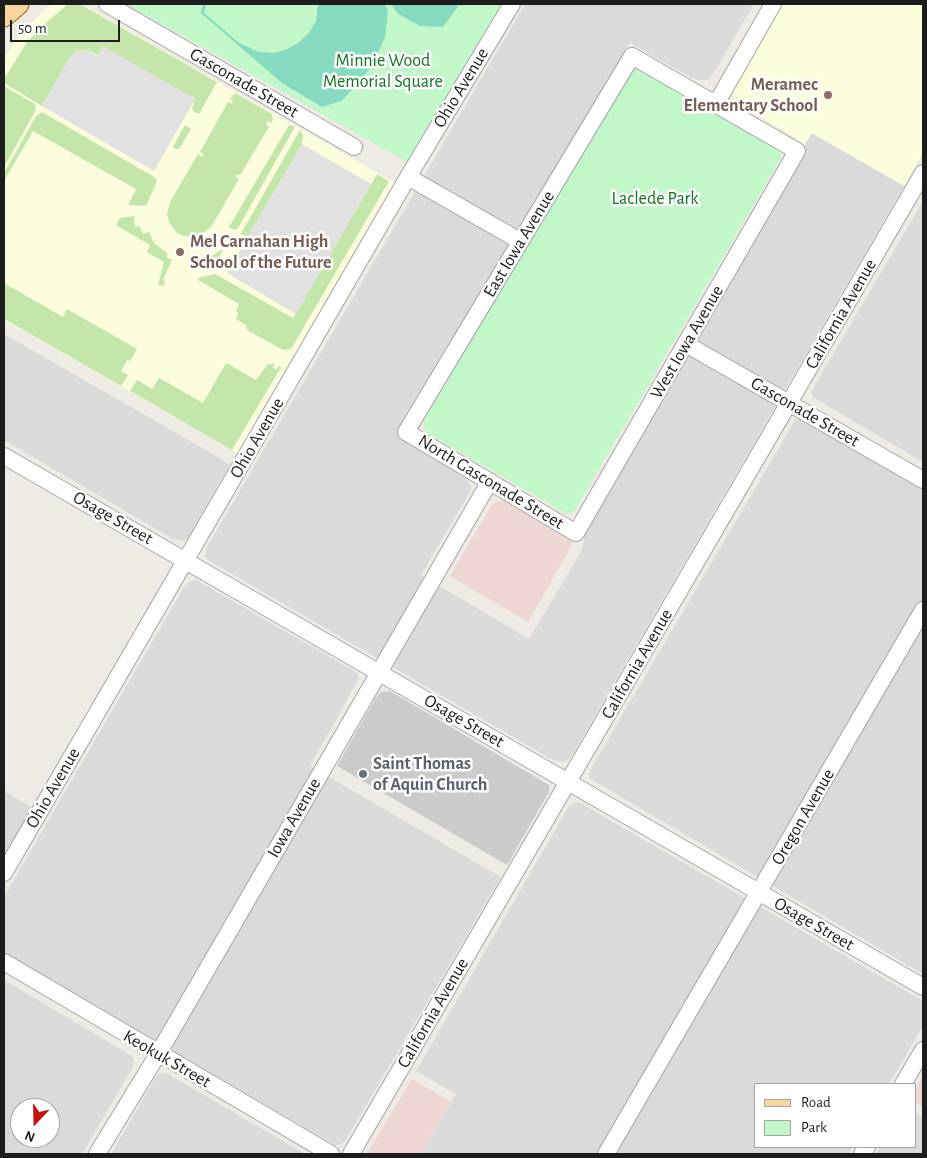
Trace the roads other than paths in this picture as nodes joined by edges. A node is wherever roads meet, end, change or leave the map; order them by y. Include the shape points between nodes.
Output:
1 (18, 4) edge
2 (106, 4) edge
3 (512, 4) edge
4 (773, 4) edge
5 (4, 16) edge
6 (716, 104) junction
7 (354, 147) dead end
8 (923, 173) edge
9 (408, 177) junction
10 (520, 241) junction
11 (686, 344) junction
12 (789, 403) junction
13 (406, 432) joint
14 (4, 456) edge
15 (923, 480) edge
16 (490, 481) junction
17 (576, 533) joint
18 (186, 560) junction
19 (923, 610) edge
20 (379, 672) junction
21 (569, 781) junction
22 (4, 873) edge
23 (759, 893) junction
24 (4, 962) edge
25 (923, 986) edge
26 (923, 1050) edge
27 (158, 1054) junction
28 (904, 1083) edge
29 (97, 1154) edge
30 (331, 1154) edge
31 (351, 1154) edge
32 (606, 1154) edge

1 - 5 main road
2 - 7 street, Gasconade Street
3 - 9 street, Ohio Avenue
4 - 6 street
6 - 10 street, East Iowa Avenue via 632,56
6 - 11 street, West Iowa Avenue via 797,151
8 - 12 street, California Avenue
9 - 10 street
9 - 18 street, Ohio Avenue
10 - 13 street, East Iowa Avenue
11 - 12 street, Gasconade Street
11 - 17 street, West Iowa Avenue
12 - 15 street, Gasconade Street
12 - 21 street, California Avenue
13 - 16 street, North Gasconade Street
14 - 18 street, Osage Street
16 - 17 street, North Gasconade Street
16 - 20 street, Iowa Avenue
18 - 20 street, Osage Street
18 - 22 street, Ohio Avenue
19 - 23 street, Oregon Avenue
20 - 21 street, Osage Street
20 - 27 street, Iowa Avenue
21 - 23 street, Osage Street
21 - 31 street, California Avenue
23 - 25 street, Osage Street
23 - 32 street, Oregon Avenue
24 - 27 street, Keokuk Street
26 - 28 street
27 - 29 street, Iowa Avenue
27 - 30 street, Keokuk Street

